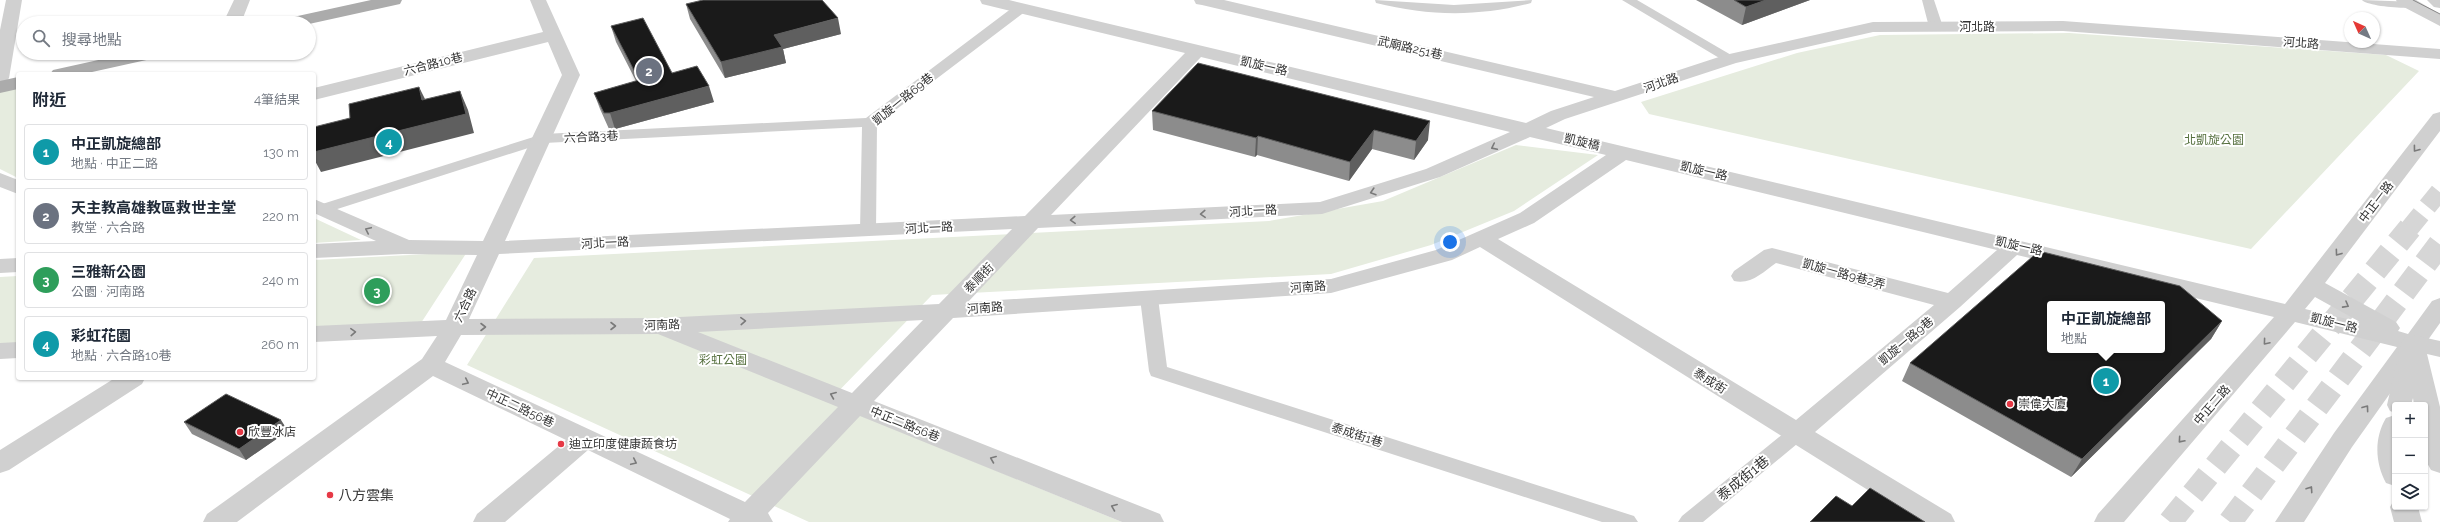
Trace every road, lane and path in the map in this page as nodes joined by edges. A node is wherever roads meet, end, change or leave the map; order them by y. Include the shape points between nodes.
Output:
1 (14, 0) edge
2 (242, 0) edge
3 (394, 0) edge
4 (538, 0) edge
5 (988, 0) edge
6 (1202, 0) edge
7 (1381, 0) edge
8 (1526, 0) edge
9 (1628, 0) edge
10 (1928, 0) edge
11 (2368, 0) edge
12 (2435, 0) edge
13 (2408, 2) edge
14 (2440, 3) edge
15 (1021, 8) junction
16 (235, 16) edge
17 (316, 17) edge
18 (2440, 20) edge
19 (1936, 27) junction
20 (553, 35) junction
21 (1198, 50) junction
22 (2440, 54) edge
23 (1731, 59) junction
24 (122, 60) edge
25 (67, 72) edge
26 (0, 78) edge
27 (16, 83) edge
28 (0, 87) edge
29 (316, 94) edge
30 (1619, 97) junction
31 (2440, 118) edge
32 (870, 122) junction
33 (1535, 131) junction
34 (543, 139) junction
35 (1624, 152) junction
36 (0, 179) edge
37 (16, 187) edge
38 (318, 207) edge
39 (1033, 222) junction
40 (868, 231) junction
41 (1481, 238) junction
42 (2015, 245) junction
43 (404, 246) junction
44 (492, 248) junction
45 (316, 251) edge
46 (16, 265) edge
47 (0, 266) edge
48 (1742, 276) dead end
49 (2312, 286) junction
50 (1149, 298) junction
51 (1952, 302) junction
52 (2440, 306) edge
53 (946, 311) junction
54 (2291, 312) junction
55 (660, 326) junction
56 (454, 327) junction
57 (316, 334) edge
58 (2413, 343) junction
59 (2440, 349) edge
60 (16, 350) edge
61 (0, 352) edge
62 (431, 365) junction
63 (130, 380) edge
64 (2400, 402) edge
65 (856, 404) junction
66 (1796, 434) junction
67 (585, 438) junction
68 (2392, 438) edge
69 (0, 463) edge
70 (2440, 463) edge
71 (2394, 474) edge
72 (2405, 510) edge
73 (751, 520) edge
74 (217, 522) edge
75 (487, 522) edge
76 (1150, 522) edge
77 (1627, 522) edge
78 (1690, 522) edge
79 (1941, 522) edge
80 (2108, 522) edge
81 (2288, 522) edge
82 (2408, 522) edge

1 - 26 street
2 - 16 street
3 - 17 main road
4 - 20 street, 六合路
5 - 15 street, 凱旋一路
6 - 30 street, 武廟路251巷
7 - 8 lane via 1406,6 1466,9 1513,4
9 - 23 lane
10 - 19 lane
11 - 13 lane
12 - 14 street
13 - 18 street
15 - 21 street, 凱旋一路
15 - 32 lane, 凱旋一路69巷
19 - 22 street, 河北路 via 2063,26
19 - 23 street, 河北路 via 1873,27
20 - 29 street, 六合路10巷
20 - 34 street, 六合路 via 571,75
21 - 33 street, 凱旋一路
21 - 39 street, 泰順街
23 - 30 street, 河北路
24 - 25 main road
27 - 28 main road
30 - 33 street, 河北路 via 1558,116
31 -> 49 street, 中正一路
32 - 34 lane, 六合路3巷
32 - 40 lane, 凱旋一路69巷
33 - 35 street, 凱旋橋
33 -> 39 street, 河北一路 via 1433,173 1322,208
34 - 38 lane, 六合路3巷
34 - 44 street, 六合路
35 - 41 street, 河南路 via 1527,218
35 - 42 street, 凱旋一路
36 - 37 street
43 -> 38 street
39 - 40 street, 河北一路
39 - 53 street, 泰順街
40 - 44 street, 河北一路
41 - 50 street, 河南路 via 1444,256 1331,286
41 - 66 street, 泰成街
42 - 51 street, 凱旋一路9巷
42 - 54 street, 凱旋一路
43 - 44 street, 河北一路
43 - 45 street, 河北一路
44 - 56 street, 六合路
46 - 47 street
48 - 51 street, 凱旋一路9巷2弄 via 1772,255
49 - 54 street, 中正二路
49 -> 58 street
50 - 53 street, 河南路
50 - 77 lane, 泰成街1巷 via 1158,371
51 - 66 street, 凱旋一路9巷
52 - 58 street
55 -> 53 street, 河南路
53 - 65 street, 泰順街
54 - 58 street, 凱旋一路
54 -> 80 street, 中正二路
56 -> 55 street, 河南路
65 -> 55 street, 中正二路56巷
57 -> 56 street, 河南路
56 - 62 street, 六合路
58 - 59 street, 凱旋一路
58 - 64 street
58 - 70 street
81 -> 58 street
60 - 61 street
62 -> 67 street, 中正二路56巷
62 - 74 street, 六合路
63 - 69 street
65 - 73 street, 泰順街
76 -> 65 street, 中正二路56巷
66 - 78 lane, 泰成街1巷
66 - 79 street, 泰成街
67 -> 73 street, 中正二路56巷
67 - 75 street
68 - 71 street via 2389,453
72 - 82 street

